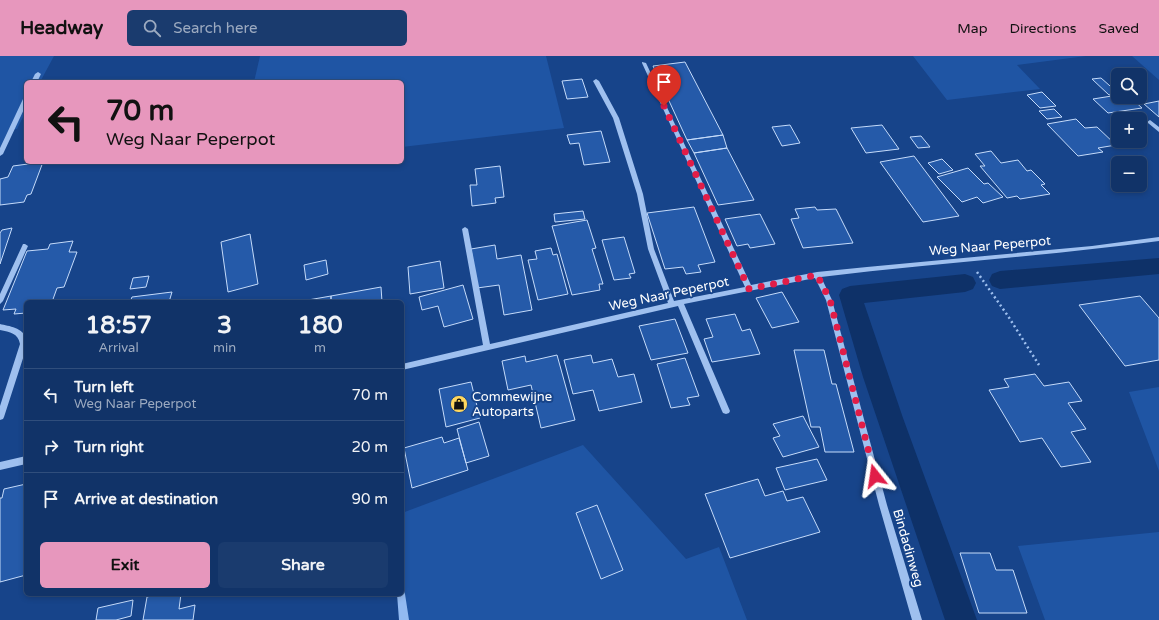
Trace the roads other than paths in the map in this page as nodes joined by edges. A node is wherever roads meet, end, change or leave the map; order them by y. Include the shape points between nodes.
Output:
1 (644, 63) dead end
2 (38, 74) dead end
3 (35, 80) edge
4 (596, 81) dead end
5 (24, 103) edge
6 (1150, 122) dead end
7 (1159, 130) edge
8 (0, 154) edge
9 (465, 230) dead end
10 (1159, 239) edge
11 (25, 246) dead end
12 (817, 275) junction
13 (749, 289) junction
14 (0, 301) edge
15 (680, 303) junction
16 (672, 305) junction
17 (0, 327) edge
18 (487, 348) junction
19 (404, 367) edge
20 (726, 411) dead end
21 (0, 417) edge
22 (24, 460) edge
23 (0, 466) edge
24 (916, 620) edge

1 - 13 street
2 - 3 street
4 - 16 street via 616,118 640,194 651,249
5 - 8 street
6 - 7 street
9 - 18 street
10 - 12 street, Weg Naar Peperpot
11 - 14 street
12 - 13 street, Weg Naar Peperpot
12 - 24 street, Bindadinweg via 830,300 883,505
13 - 15 street, Weg Naar Peperpot
15 - 16 street, Weg Naar Peperpot
15 - 20 street
16 - 18 street, Weg Naar Peperpot
17 - 21 street via 17,331 24,344
18 - 19 street, Weg Naar Peperpot
22 - 23 street

